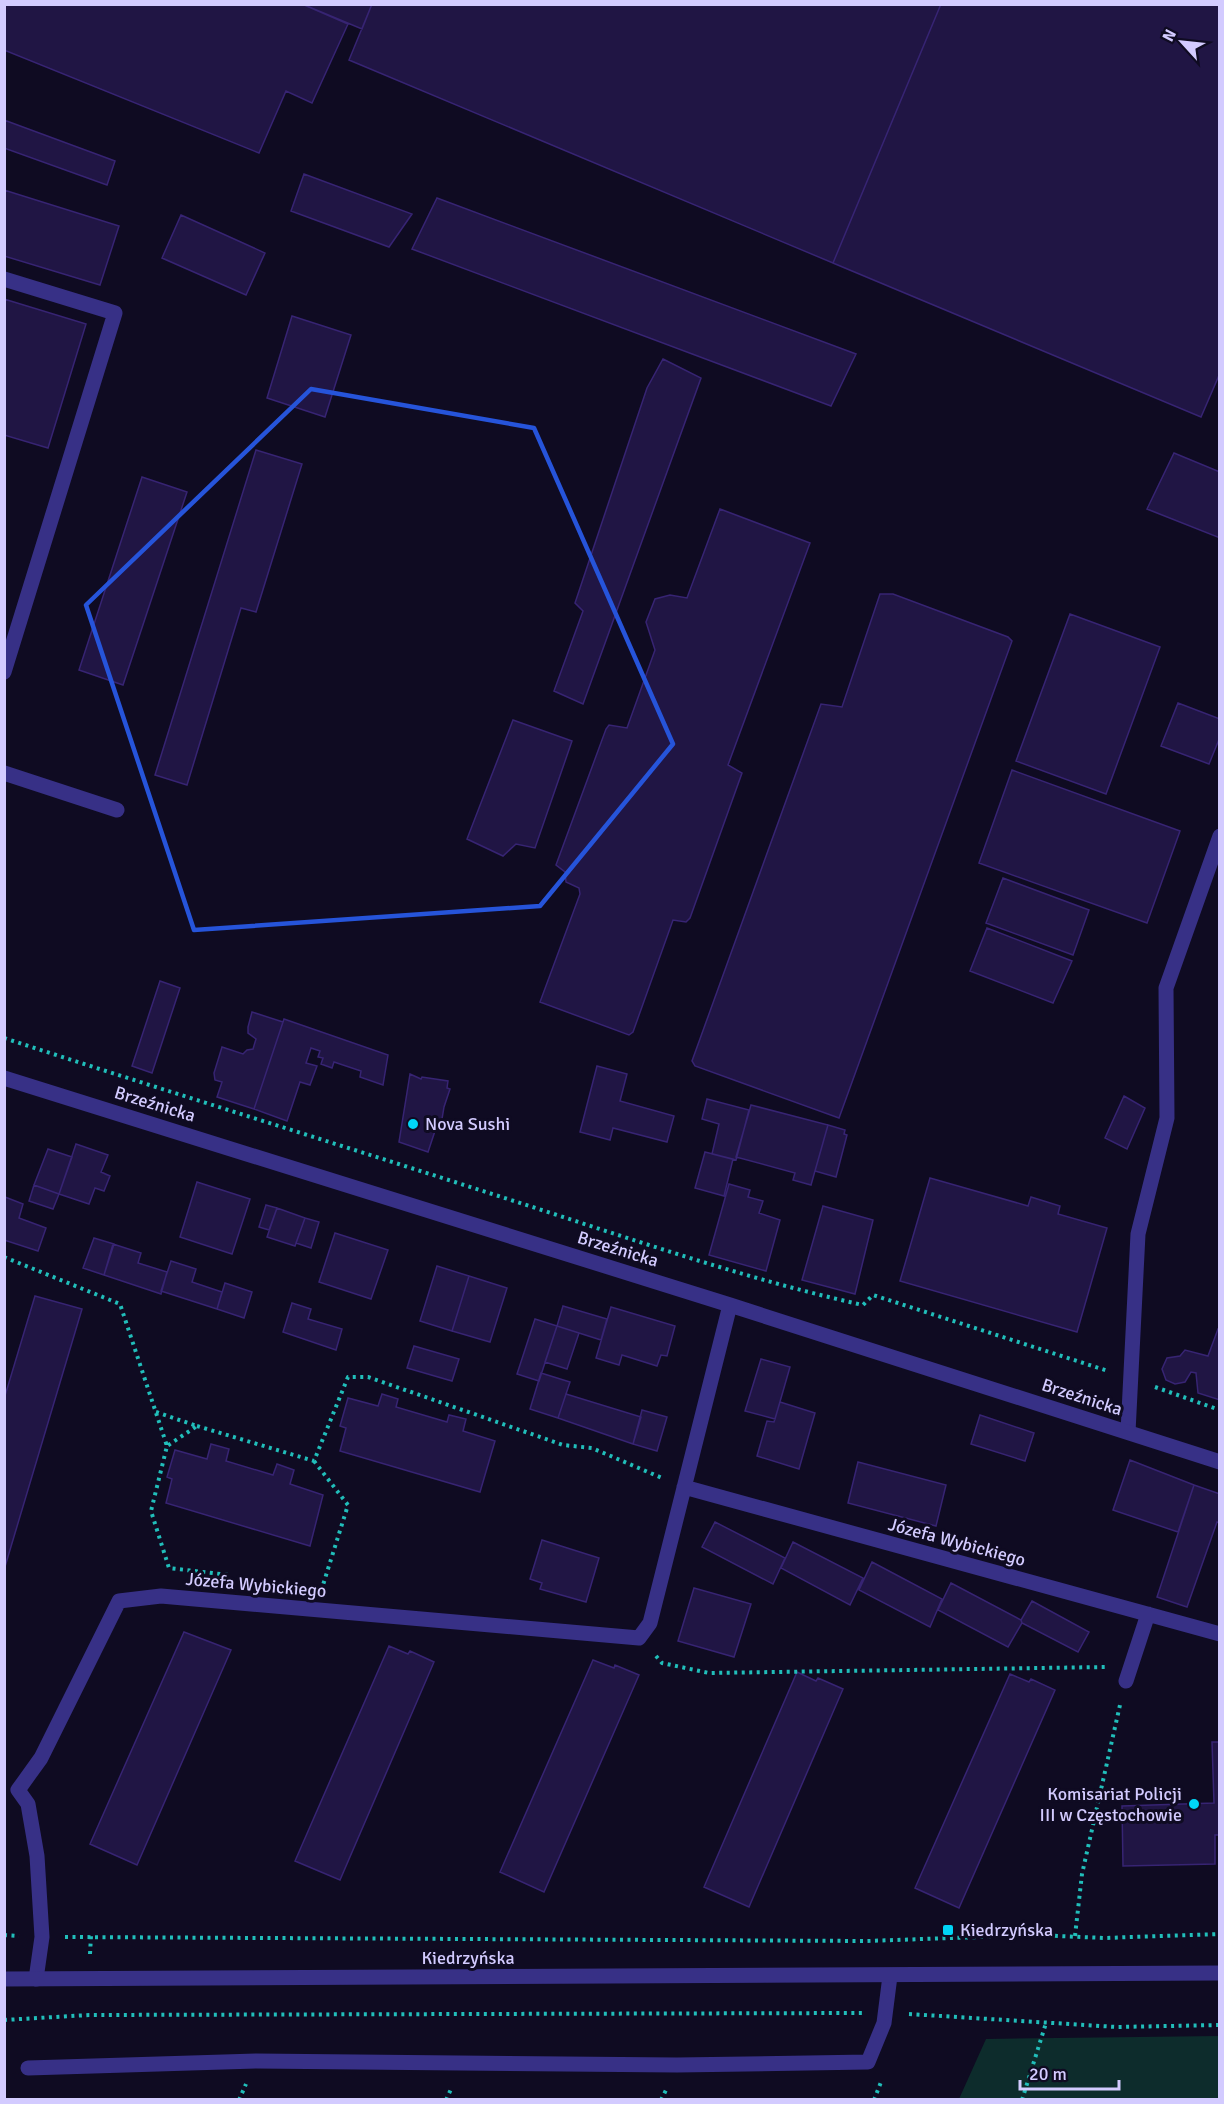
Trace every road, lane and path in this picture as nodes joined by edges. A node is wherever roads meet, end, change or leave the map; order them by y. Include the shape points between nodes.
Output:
1 (4, 279) edge
2 (4, 672) edge
3 (4, 773) edge
4 (117, 810) dead end
5 (1220, 836) edge
6 (4, 1038) edge
7 (4, 1078) edge
8 (4, 1257) edge
9 (730, 1305) junction
10 (1130, 1379) junction
11 (1220, 1410) edge
12 (156, 1412) junction
13 (197, 1426) junction
14 (1128, 1432) junction
15 (167, 1446) junction
16 (314, 1461) junction
17 (1220, 1462) edge
18 (684, 1487) junction
19 (240, 1576) dead end
20 (311, 1584) dead end
21 (1148, 1614) junction
22 (1220, 1634) edge
23 (639, 1638) junction
24 (1128, 1674) junction
25 (4, 1781) edge
26 (18, 1790) junction
27 (1220, 1934) edge
28 (75, 1936) dead end
29 (1075, 1936) junction
30 (1220, 1973) edge
31 (890, 1976) junction
32 (4, 1979) edge
33 (36, 1979) junction
34 (868, 2013) dead end
35 (905, 2014) dead end
36 (4, 2019) edge
37 (1046, 2022) junction
38 (1220, 2025) edge
39 (28, 2068) dead end
40 (1022, 2100) edge

1 - 2 street via 115,313
3 - 4 street
5 - 10 street via 1166,988 1167,1118 1138,1234
6 - 10 path via 700,1260 863,1305 873,1295
7 - 9 street, Brzeźnicka
8 - 12 path via 120,1304
9 - 14 street, Brzeźnicka
9 - 18 street
10 - 11 path
10 - 14 street
12 - 13 path
12 - 15 path
13 - 15 path
13 - 16 path
14 - 17 street, Brzeźnicka
15 - 19 path via 151,1511 169,1568
16 - 18 path via 348,1377 368,1377 563,1445 592,1449
16 - 20 path via 348,1504 323,1585
18 - 21 street, Józefa Wybickiego
18 - 23 street via 650,1623
21 - 22 street, Józefa Wybickiego
21 - 24 street
23 - 24 path via 662,1663 709,1673
23 - 26 street, Józefa Wybickiego via 161,1596 119,1600 41,1758
24 - 29 path via 1082,1874
25 - 26 street
26 - 33 street via 28,1804 38,1856 42,1936
27 - 29 path
28 - 29 path via 867,1941
30 - 31 street, Kiedrzyńska
31 - 33 street, Kiedrzyńska
31 - 39 street via 884,2023 868,2062 641,2065 256,2061
32 - 33 street, Kiedrzyńska
34 - 36 path via 89,2015
35 - 37 path
37 - 38 path via 1118,2027
37 - 40 path

